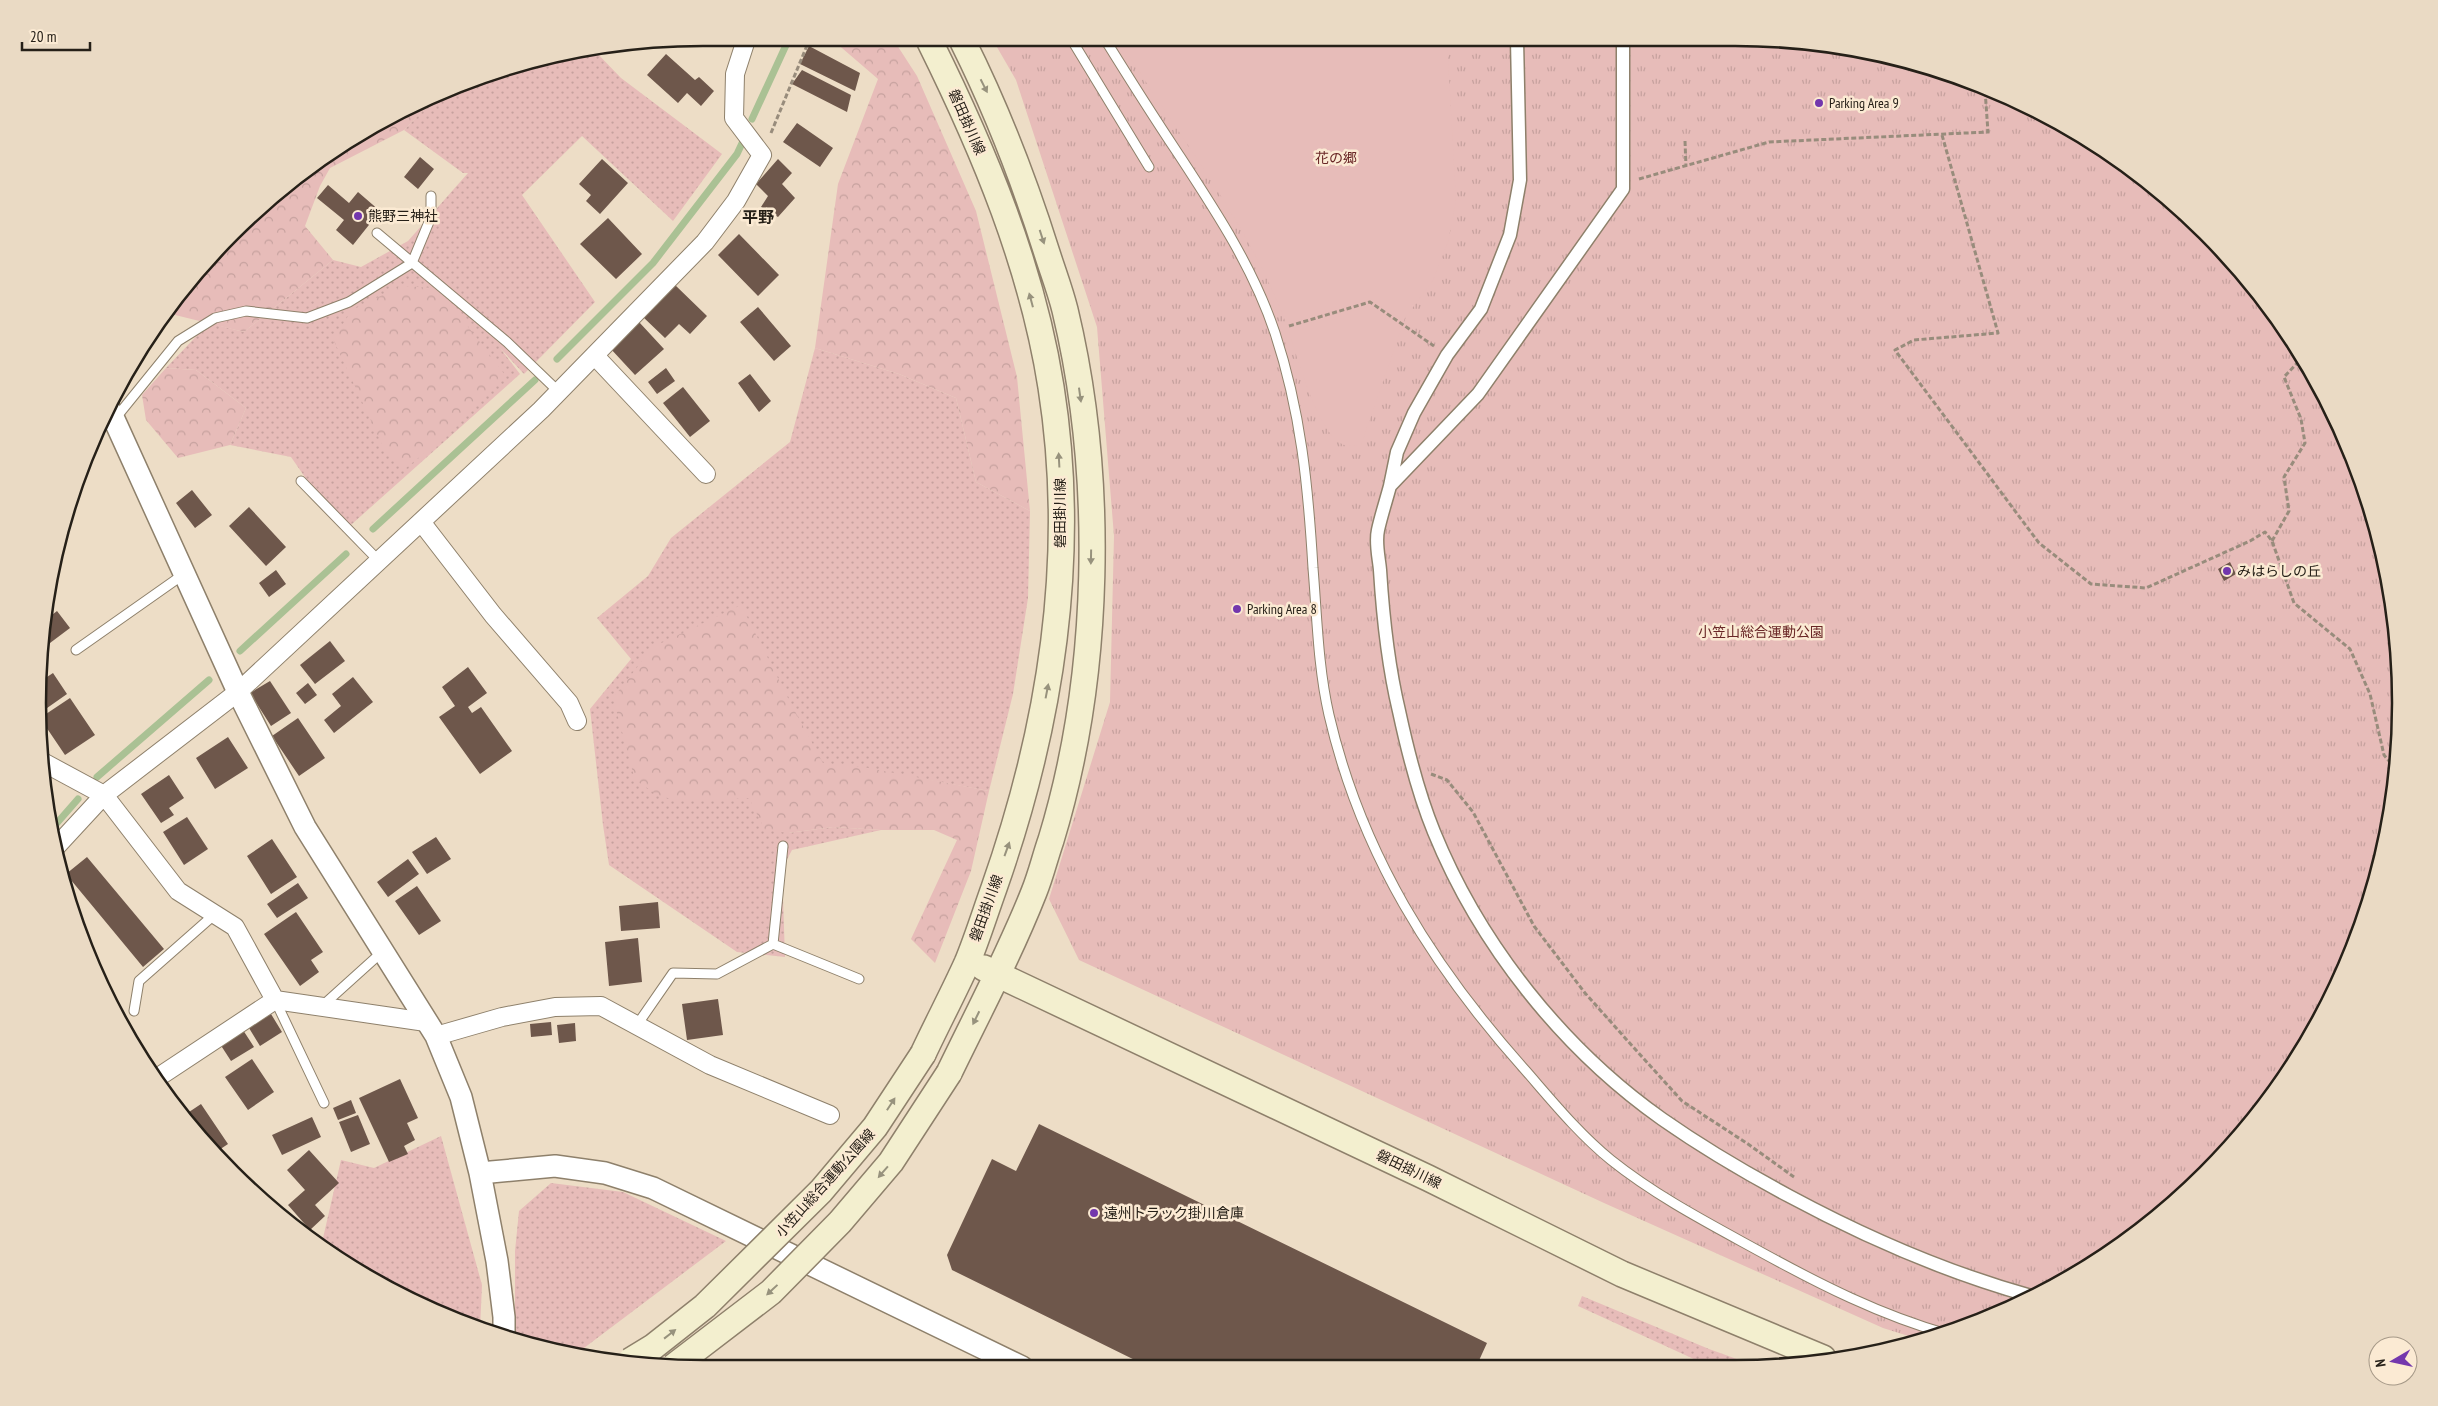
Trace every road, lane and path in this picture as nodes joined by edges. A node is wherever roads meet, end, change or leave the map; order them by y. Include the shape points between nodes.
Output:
1 (744, 46) edge
2 (806, 46) edge
3 (932, 46) edge
4 (965, 46) edge
5 (1075, 46) edge
6 (1109, 46) edge
7 (1517, 46) edge
8 (1623, 46) edge
9 (1985, 96) edge
10 (1942, 135) junction
11 (1685, 141) dead end
12 (762, 155) junction
13 (1686, 166) junction
14 (1149, 167) dead end
15 (1623, 189) junction
16 (431, 196) dead end
17 (377, 233) dead end
18 (412, 263) junction
19 (1274, 331) junction
20 (1447, 355) junction
21 (595, 356) junction
22 (2297, 363) edge
23 (559, 392) junction
24 (118, 405) edge
25 (110, 422) edge
26 (706, 474) dead end
27 (301, 482) dead end
28 (1390, 486) junction
29 (422, 523) junction
30 (2272, 541) junction
31 (378, 560) junction
32 (185, 574) junction
33 (76, 650) dead end
34 (238, 692) junction
35 (577, 722) dead end
36 (2389, 761) edge
37 (50, 766) edge
38 (1414, 777) junction
39 (104, 795) junction
40 (61, 841) edge
41 (782, 846) dead end
42 (215, 914) junction
43 (773, 944) junction
44 (383, 952) junction
45 (968, 961) junction
46 (998, 974) junction
47 (859, 979) dead end
48 (275, 1000) junction
49 (322, 1006) junction
50 (134, 1011) dead end
51 (637, 1026) junction
52 (431, 1029) junction
53 (162, 1075) edge
54 (324, 1103) dead end
55 (830, 1115) dead end
56 (480, 1173) junction
57 (1800, 1181) dead end
58 (2022, 1293) edge
59 (504, 1329) edge
60 (1931, 1329) edge
61 (1815, 1355) edge
62 (638, 1356) edge
63 (683, 1359) edge
64 (1008, 1360) edge

1 - 12 street via 736,74 734,118
2 - 12 path
45 -> 3 main road, 磐田掛川線 via 1016,826 1052,668 1061,530 1059,458 1051,386 1017,247 956,94
4 -> 46 main road, 磐田掛川線 via 1022,176 1065,309 1088,450 1091,529 1086,672 1076,743 1035,890
5 - 14 lane
6 - 19 lane via 1218,214 1255,283
7 - 20 street via 1520,180 1510,235 1481,309
8 - 15 street
9 - 10 path via 1988,132
10 - 13 path via 1769,142
10 - 30 path via 1998,333 1914,340 1895,350 2039,543 2091,584 2146,588 2265,532
11 - 13 path
12 - 21 street via 736,201 705,242
13 - 15 path via 1636,180
15 - 28 street via 1478,394
16 - 18 lane via 431,217
17 - 18 lane
18 - 23 lane via 507,342
18 - 24 lane via 349,302 307,318 246,311 215,318 178,341
19 - 20 path via 1370,302
19 - 60 lane via 1297,408 1302,439 1318,640 1328,711 1354,804 1397,892 1433,954 1478,1017 1580,1132 1611,1160 1648,1187 1785,1265 1858,1302
20 - 28 street via 1414,413 1397,452
21 - 23 street
21 - 26 street
22 - 30 path via 2284,377 2301,419 2305,443 2284,477 2289,511
23 - 29 street
25 - 32 street
27 - 31 lane
28 - 38 street via 1377,533 1380,583 1393,687
29 - 31 street
29 - 35 street via 493,615 569,703
30 - 36 path via 2294,603 2350,649 2370,694 2384,755
31 - 34 street
32 - 33 lane
32 - 34 street
34 - 39 street
34 - 44 street via 305,827
37 - 39 street
38 - 57 path via 1430,773 1447,780 1468,806 1534,926 1585,993 1682,1101
38 - 58 street via 1450,865 1491,940 1571,1041 1618,1084 1662,1119 1707,1148 1841,1223 1940,1268
39 - 40 street
39 - 42 street via 178,891
41 - 43 lane
42 - 48 street via 235,927
42 - 50 lane via 139,981
43 - 47 lane
43 - 51 lane via 717,974 673,973
44 - 49 lane
44 - 52 street
45 - 46 main road, 磐田掛川線
62 -> 45 main road, 小笠山総合運動公園線, bridge via 705,1306 821,1191 875,1127 923,1054
46 - 61 main road, 磐田掛川線 via 1622,1274
46 -> 63 main road, bridge via 948,1073 891,1162 840,1222 770,1292
48 - 49 street
48 - 53 street
48 - 54 lane
49 - 52 street
51 - 52 street via 601,1006 555,1007
51 - 55 street via 710,1065
52 - 56 street via 461,1097
56 - 59 street
56 - 64 street via 555,1166 605,1173 653,1188

